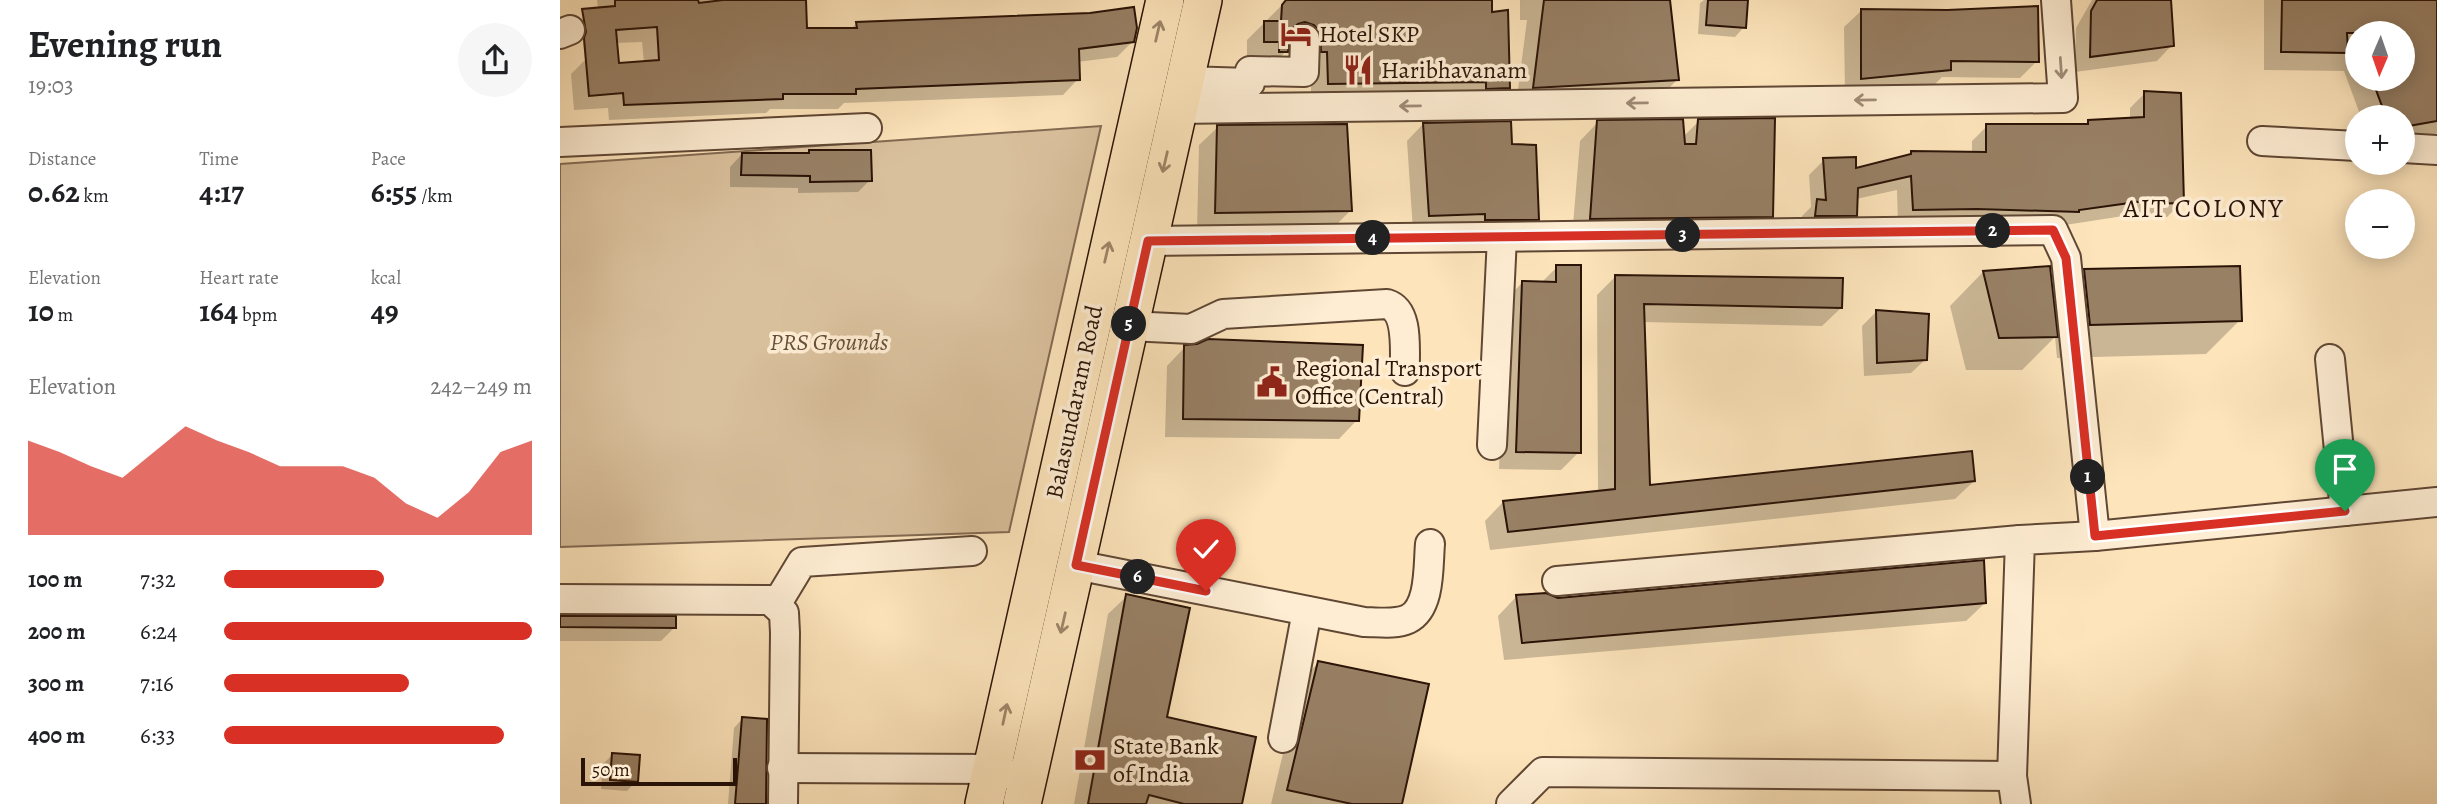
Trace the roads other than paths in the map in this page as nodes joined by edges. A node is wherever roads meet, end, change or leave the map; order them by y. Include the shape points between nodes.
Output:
1 (1165, 0) edge
2 (1203, 0) edge
3 (2056, 0) edge
4 (1305, 39) dead end
5 (1181, 95) junction
6 (867, 128) dead end
7 (2262, 141) dead end
8 (560, 142) edge
9 (2345, 145) edge
10 (2415, 149) edge
11 (2437, 150) edge
12 (1502, 237) junction
13 (1148, 241) junction
14 (1095, 308) junction
15 (1130, 321) junction
16 (2330, 359) dead end
17 (1405, 371) dead end
18 (1492, 445) dead end
19 (2437, 502) edge
20 (2345, 511) junction
21 (2095, 536) junction
22 (2020, 540) junction
23 (1430, 544) dead end
24 (972, 551) dead end
25 (1076, 565) junction
26 (1557, 581) dead end
27 (560, 599) edge
28 (776, 605) junction
29 (1307, 611) junction
30 (1283, 738) dead end
31 (782, 768) junction
32 (993, 769) junction
33 (2014, 790) edge
34 (1025, 792) edge
35 (783, 804) edge
36 (984, 804) edge
37 (1511, 804) edge

14 -> 1 main road, Balasundaram Road
2 - 5 main road, Balasundaram Road
3 -> 5 street via 2063,97
4 - 5 street via 1304,72 1250,71 1250,83
5 -> 13 main road, Balasundaram Road
6 - 8 street
7 - 9 street
10 - 11 street
12 - 13 street
12 - 18 street
12 - 21 street via 2053,230 2066,258
13 - 15 main road, Balasundaram Road
14 - 15 main road
32 -> 14 main road, Balasundaram Road
15 - 17 street via 1191,329 1223,314 1387,304 1398,312 1403,324
15 - 25 main road, Balasundaram Road
16 - 20 street
19 - 20 street
20 - 21 street
21 - 22 street
22 - 26 street
22 - 33 street
23 - 29 street via 1426,590 1410,619 1364,622
24 - 28 street via 802,562
25 - 29 street
25 -> 34 main road, Balasundaram Road
27 - 28 street via 770,600
28 - 31 street via 784,613 785,633
29 - 30 street
31 - 32 street
31 - 35 street
32 - 34 street
32 - 36 main road, Balasundaram Road
33 - 37 street via 1543,772

